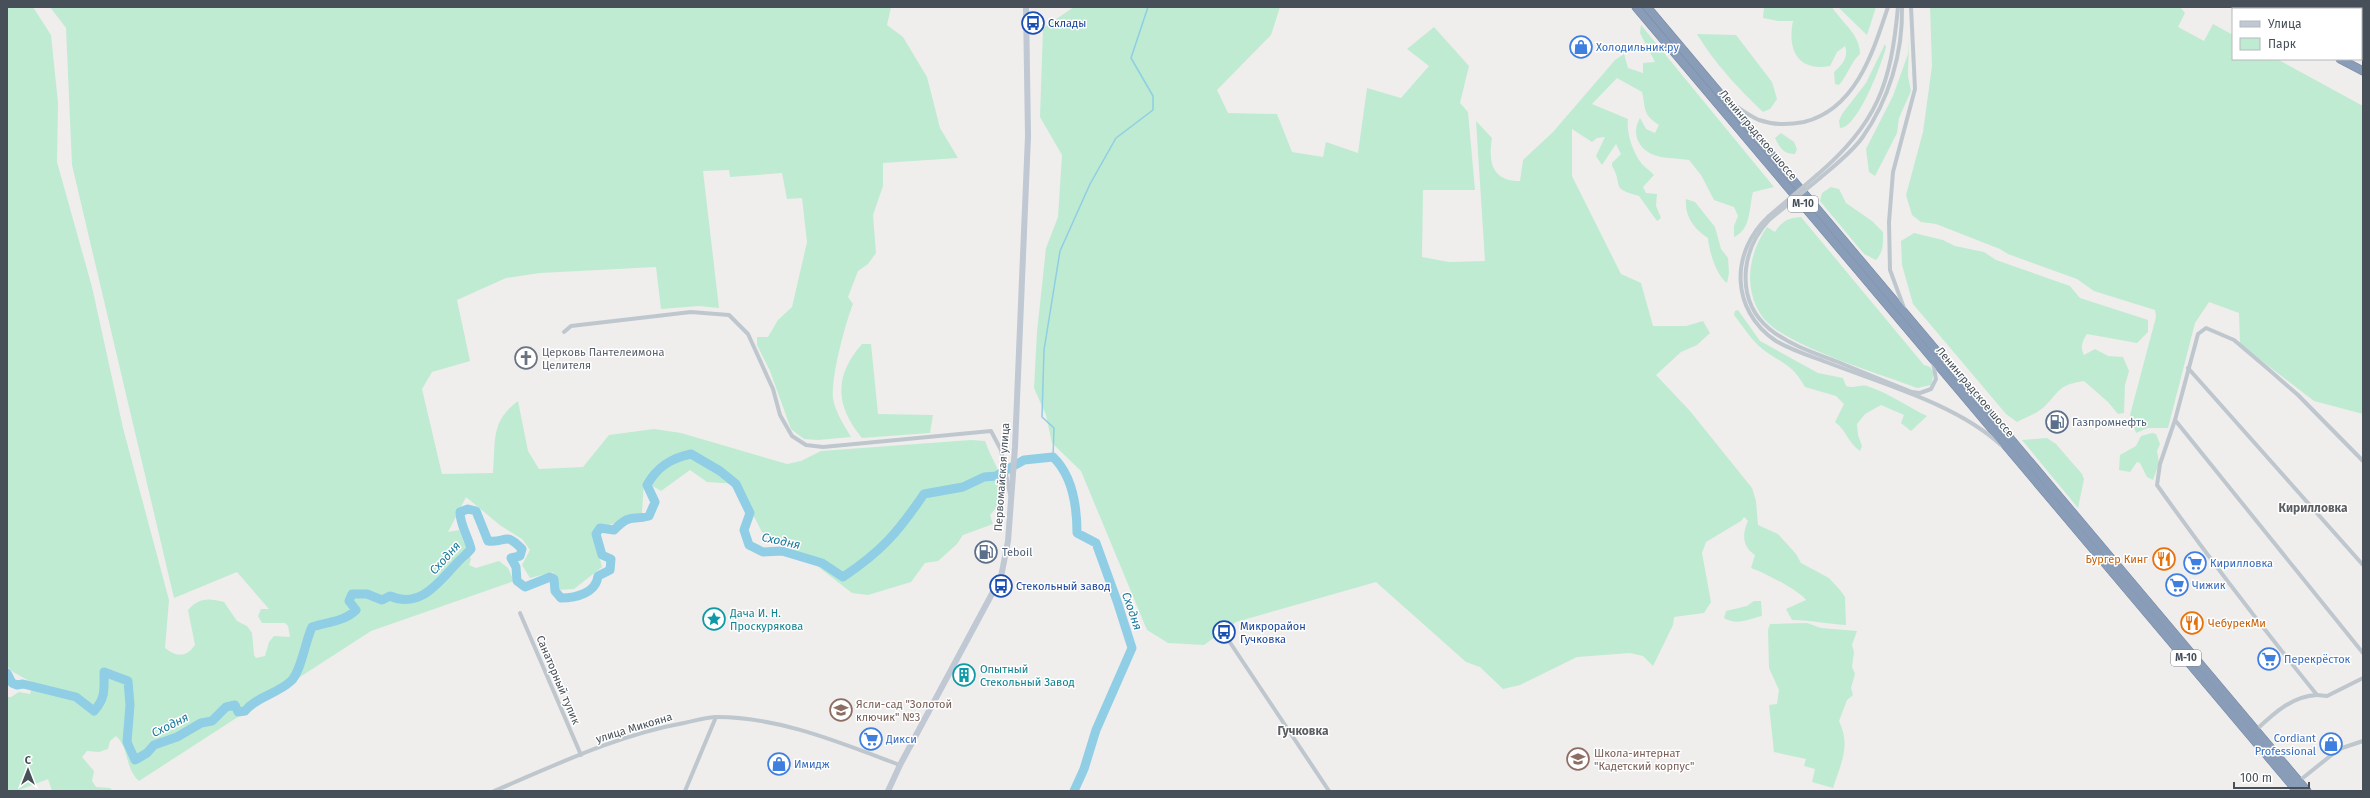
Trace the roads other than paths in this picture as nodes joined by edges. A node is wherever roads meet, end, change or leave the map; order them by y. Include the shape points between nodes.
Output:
1 (1026, 7) edge
2 (1636, 7) edge
3 (1647, 7) edge
4 (1888, 7) edge
5 (1898, 7) edge
6 (1902, 7) edge
7 (1911, 7) edge
8 (2342, 60) edge
9 (2363, 71) edge
10 (1725, 98) junction
11 (1819, 177) junction
12 (1769, 218) junction
13 (1908, 315) junction
14 (564, 332) dead end
15 (1929, 353) junction
16 (2188, 368) junction
17 (2175, 420) junction
18 (2363, 460) edge
19 (2021, 463) junction
20 (1010, 479) junction
21 (2363, 565) edge
22 (520, 613) dead end
23 (1227, 638) dead end
24 (2363, 653) edge
25 (2363, 678) edge
26 (2317, 695) junction
27 (716, 717) junction
28 (2256, 730) junction
29 (2363, 741) edge
30 (581, 755) junction
31 (900, 765) junction
32 (2299, 781) junction
33 (494, 791) edge
34 (685, 791) edge
35 (888, 791) edge
36 (1328, 791) edge
37 (2297, 791) edge
38 (2307, 791) edge

1 - 20 main road, Первомайская улица via 1028,136 1015,447
2 - 15 highway, Ленинградское шоссе / М-10
3 - 10 highway, Ленинградское шоссе / М-10
4 - 10 street via 1859,78 1840,104 1820,117 1794,124 1769,123 1758,120
5 - 11 street via 1891,65 1881,94 1855,140
6 - 11 street via 1896,66 1882,104 1862,138
7 - 13 street via 1915,89 1893,172 1888,239 1891,278
8 - 9 highway
10 - 13 highway, Ленинградское шоссе / М-10
11 - 12 street, bridge
12 - 15 street via 1753,242 1745,276 1751,306 1767,328 1788,343 1912,392 1920,393 1931,389 1936,379 1936,370
12 - 19 street via 1751,235 1743,255 1740,275 1747,307 1758,325 1785,346 1954,412 1997,442
13 - 28 highway, Ленинградское шоссе / М-10
14 - 20 street via 571,326 691,312 729,315 748,334 773,389 780,415 798,442 823,447 991,431 1001,450
15 - 19 highway, Ленинградское шоссе / М-10
16 - 17 street
16 - 18 street via 2198,334 2206,328 2234,340 2298,395
16 - 21 street
17 - 24 street
17 - 26 street via 2160,464 2157,485 2252,614
19 - 37 highway, Ленинградское шоссе / М-10
20 - 31 main road, Первомайская улица via 1011,500 1006,557 1001,577
22 - 30 street, Санаторный тупик
23 - 36 street
25 - 26 street via 2327,696
26 - 28 street via 2298,697
27 - 30 street, улица Микояна via 661,727
27 - 31 street, улица Микояна via 765,722 822,735
27 - 34 street
28 - 32 highway, Ленинградское шоссе / М-10
29 - 32 street via 2339,749
30 - 33 street, улица Микояна
31 - 35 main road, Первомайская улица
32 - 38 highway, Ленинградское шоссе / М-10

